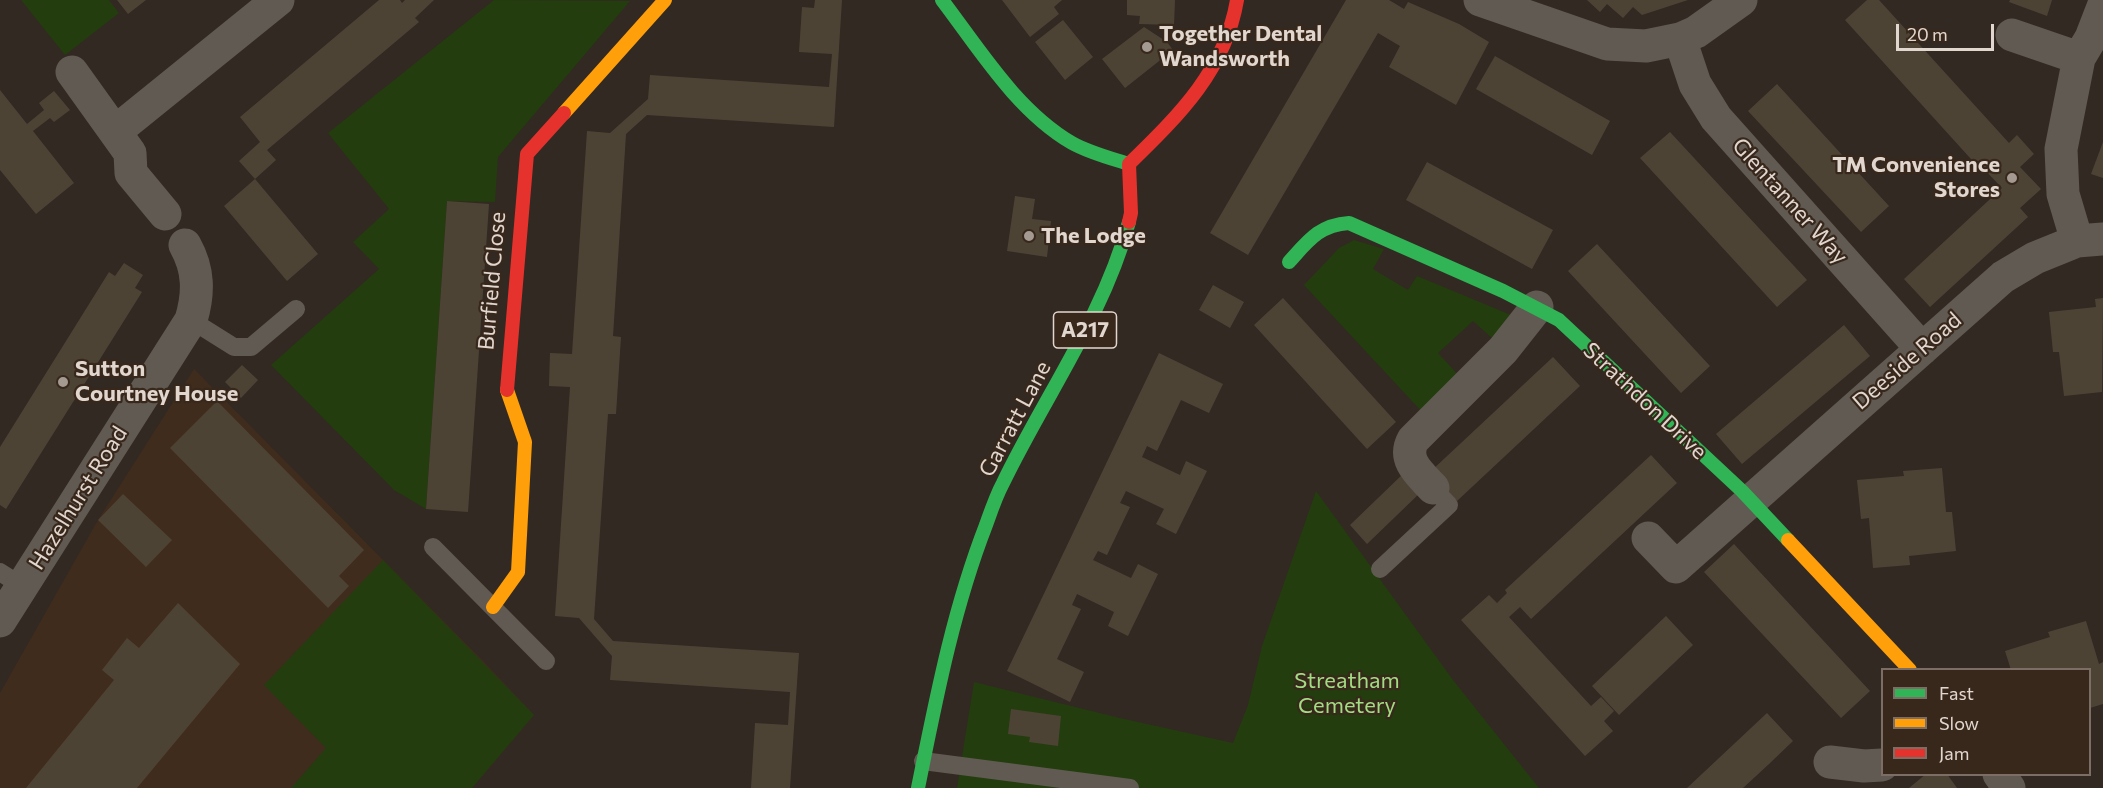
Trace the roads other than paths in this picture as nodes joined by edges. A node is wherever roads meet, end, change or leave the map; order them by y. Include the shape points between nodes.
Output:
1 (278, 0) edge
2 (665, 0) edge
3 (942, 0) edge
4 (1237, 0) edge
5 (1480, 0) edge
6 (1741, 0) edge
7 (2103, 7) edge
8 (2012, 35) dead end
9 (1680, 39) junction
10 (2079, 58) junction
11 (72, 72) dead end
12 (116, 131) junction
13 (1129, 164) junction
14 (165, 214) dead end
15 (2090, 240) edge
16 (185, 245) dead end
17 (1289, 262) dead end
18 (1537, 307) junction
19 (296, 309) dead end
20 (191, 320) junction
21 (1922, 349) junction
22 (1433, 488) joint
23 (1750, 499) junction
24 (1648, 538) dead end
25 (433, 547) dead end
26 (1380, 569) dead end
27 (11, 579) edge
28 (493, 607) junction
29 (0, 621) edge
30 (546, 662) dead end
31 (1909, 668) edge
32 (923, 761) junction
33 (1830, 762) dead end
34 (1881, 765) edge
35 (918, 788) edge
36 (1130, 788) edge

1 - 12 street
2 - 28 street, Burfield Close via 527,154 507,393 525,442 518,572
3 - 13 street via 1018,97 1043,121 1085,150
4 - 13 street via 1225,47 1210,73 1172,121
5 - 9 street via 1607,44 1646,46
6 - 9 street
7 - 10 street, Deeside Road
8 - 10 street
9 - 21 street, Glentanner Way via 1695,84 1716,118
10 - 15 street, Deeside Road via 2061,149 2063,194
11 - 12 street
12 - 14 street via 130,153 131,173
13 - 32 street, Garratt Lane / A217 via 1131,213 1122,247 1077,349 1002,484 975,553 944,657
15 - 21 street, Deeside Road via 2035,258 2003,277
16 - 20 street, Hazelhurst Road via 196,276 197,299
17 - 18 street, Strathdon Drive via 1322,227 1350,223
18 - 22 street via 1503,350 1413,440 1408,453 1410,461
18 - 23 street, Strathdon Drive via 1559,320
19 - 20 lane via 251,347 234,347
20 - 27 street, Hazelhurst Road
21 - 23 street, Deeside Road
22 - 26 lane via 1449,505
23 - 24 street via 1676,567
23 - 31 street, Strathdon Drive
25 - 28 lane
27 - 29 street, Hazelhurst Road
28 - 30 lane
32 - 35 street, Garratt Lane / A217
32 - 36 lane
33 - 34 street

